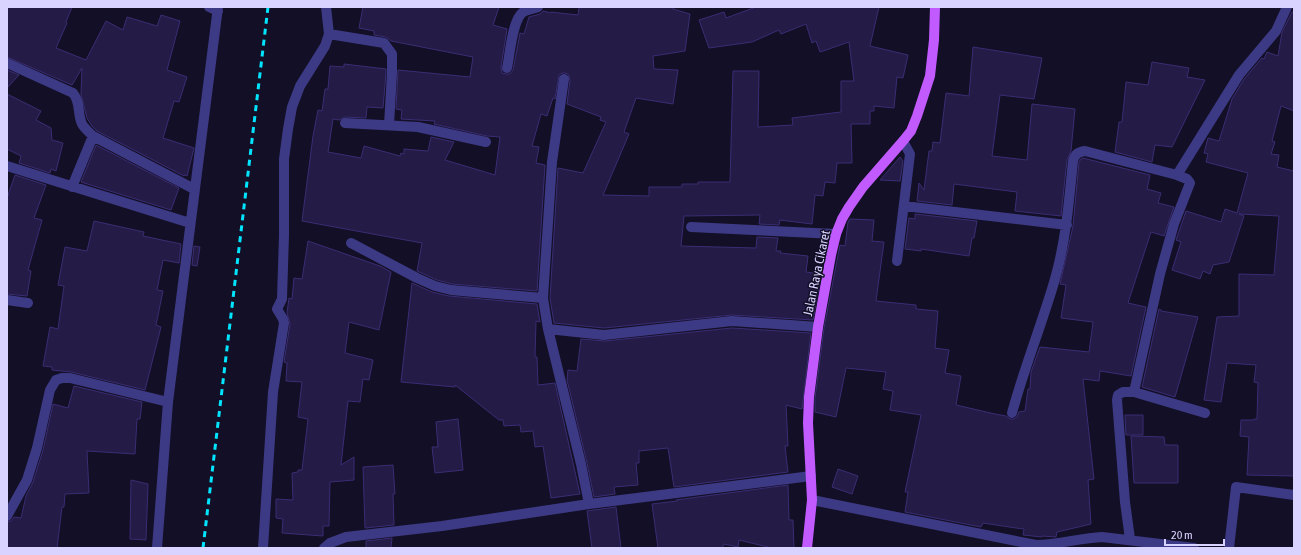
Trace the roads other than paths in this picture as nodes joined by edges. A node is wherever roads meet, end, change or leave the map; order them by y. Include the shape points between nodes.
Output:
1 (326, 7) edge
2 (538, 7) edge
3 (935, 7) edge
4 (1287, 7) edge
5 (215, 8) edge
6 (329, 34) junction
7 (7, 63) edge
8 (507, 68) dead end
9 (564, 79) dead end
10 (345, 123) dead end
11 (388, 125) junction
12 (93, 136) junction
13 (903, 141) junction
14 (486, 142) dead end
15 (7, 166) edge
16 (1177, 174) junction
17 (72, 187) junction
18 (194, 188) junction
19 (904, 206) junction
20 (190, 223) junction
21 (1067, 225) junction
22 (692, 227) dead end
23 (836, 234) junction
24 (351, 243) dead end
25 (898, 262) dead end
26 (543, 298) junction
27 (7, 300) edge
28 (28, 303) dead end
29 (818, 327) junction
30 (548, 329) junction
31 (1134, 392) junction
32 (168, 402) junction
33 (1012, 413) dead end
34 (1205, 413) dead end
35 (811, 476) junction
36 (1294, 495) edge
37 (812, 500) junction
38 (589, 504) junction
39 (7, 516) edge
40 (1130, 540) junction
41 (157, 548) edge
42 (263, 548) edge
43 (324, 548) edge
44 (807, 548) edge
45 (1194, 548) edge
46 (1230, 548) edge
47 (1234, 548) edge

1 - 6 street
2 - 8 street via 524,12 515,23
3 - 13 main road, Jalan Raya Cikaret via 930,76 911,131
4 - 16 street via 1276,31 1239,76
5 - 18 street
6 - 11 street via 384,43 392,54
6 - 42 street via 325,46 300,86 292,107 284,159 282,299 277,309 284,323 273,392
7 - 12 street via 73,93 77,98 82,124
9 - 26 street via 552,162
10 - 11 street
11 - 14 street via 418,127
12 - 17 street
12 - 18 street
13 - 19 street via 910,154
13 - 23 main road, Jalan Raya Cikaret via 862,187 842,219
15 - 17 street
16 - 21 street via 1085,150 1079,152 1074,155 1073,161
16 - 31 street via 1190,183 1174,224 1160,274
17 - 20 street
18 - 20 street
19 - 21 street
19 - 25 street
20 - 32 street
21 - 33 street via 1055,278
22 - 23 street
23 - 29 main road, Jalan Raya Cikaret
24 - 26 street via 436,286 451,290
26 - 30 street
27 - 28 street
29 - 30 street via 732,321 604,335
29 - 35 main road, Jalan Raya Cikaret via 809,397
30 - 38 street
31 - 34 street
31 - 40 street via 1123,392 1118,395 1117,400
32 - 39 street via 70,378 56,380 50,390 27,480
32 - 41 street
35 - 37 main road, Jalan Raya Cikaret
35 - 38 street
36 - 46 street via 1236,487
37 - 40 street via 1036,545 1102,537
37 - 44 main road, Jalan Raya Cikaret
38 - 43 street via 442,526 346,537
40 - 45 street
46 - 47 street

